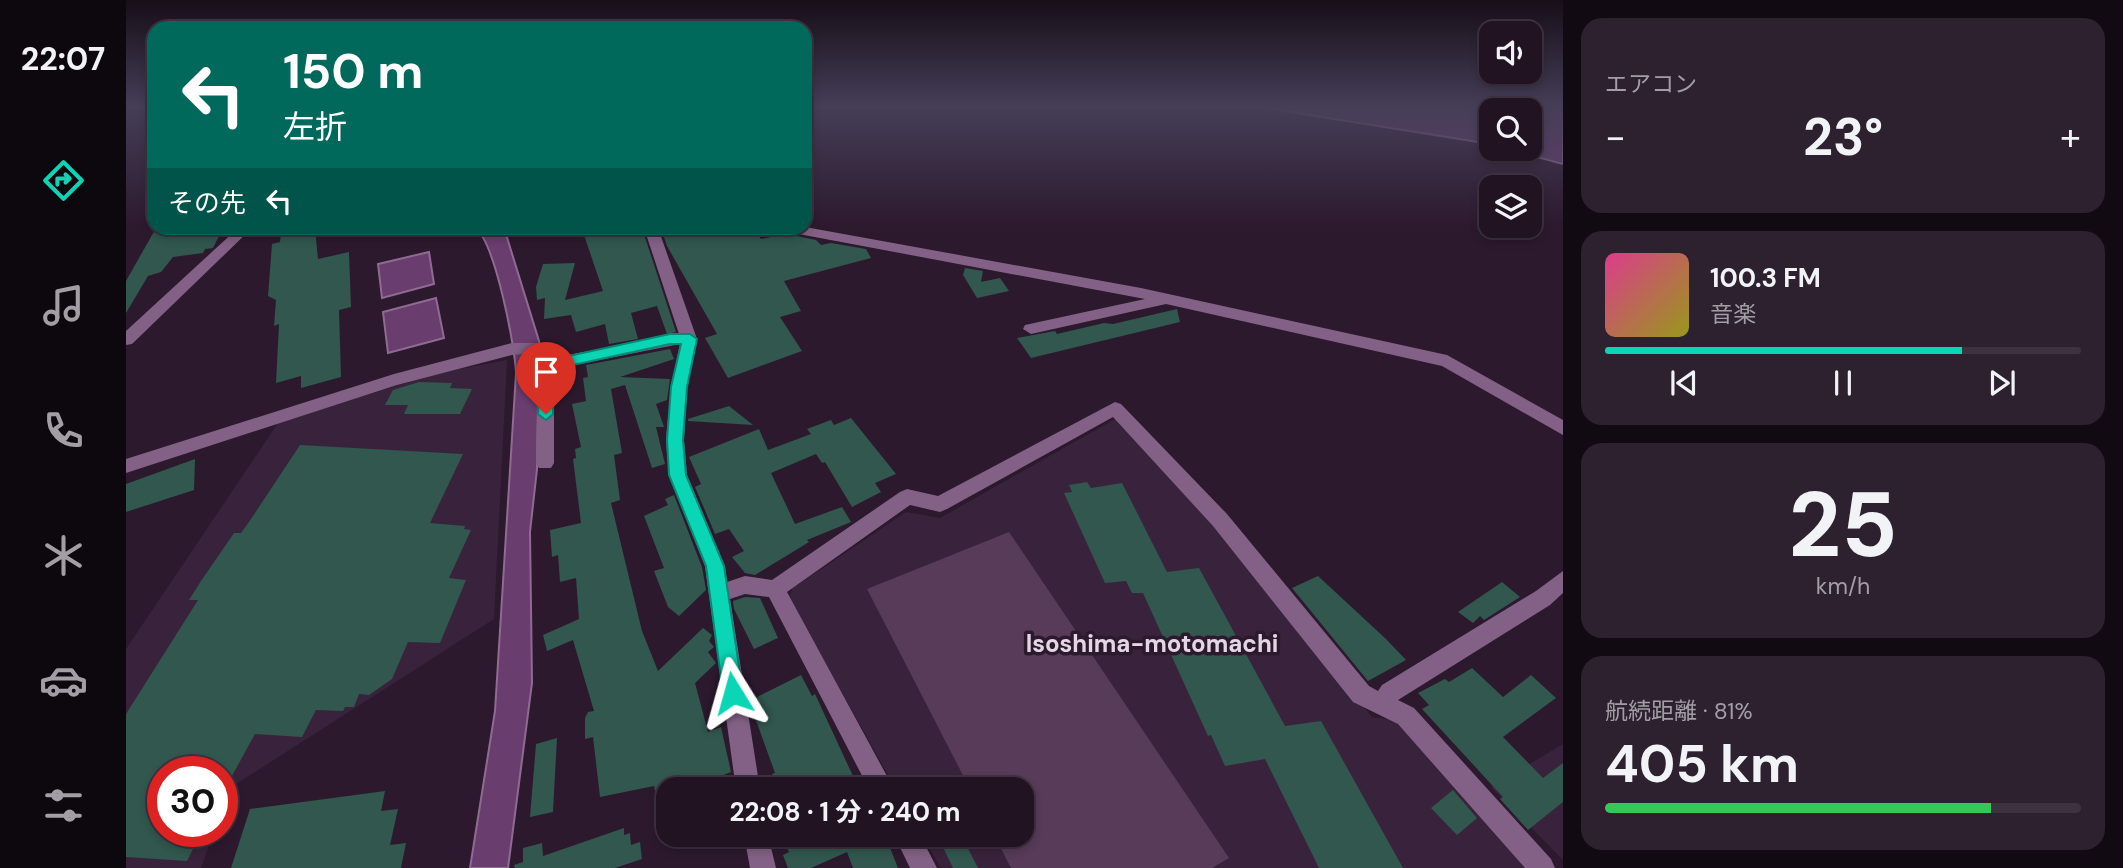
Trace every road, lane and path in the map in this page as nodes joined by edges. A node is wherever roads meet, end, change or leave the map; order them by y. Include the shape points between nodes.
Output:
1 (812, 232) edge
2 (238, 235) edge
3 (653, 235) edge
4 (1164, 299) junction
5 (1031, 329) dead end
6 (690, 339) junction
7 (126, 340) edge
8 (546, 365) junction
9 (1563, 428) edge
10 (545, 463) dead end
11 (126, 466) edge
12 (1563, 580) edge
13 (775, 589) junction
14 (719, 594) junction
15 (1382, 704) junction
16 (746, 777) edge
17 (876, 777) edge
18 (758, 847) edge
19 (913, 847) edge
20 (762, 868) edge
21 (924, 868) edge
22 (1542, 868) edge

1 - 4 street
2 - 7 street
3 - 6 street
4 - 5 street
4 - 9 street via 1447,361
6 - 8 street via 670,339
6 - 14 street via 679,387 678,475 715,566
8 - 10 street
8 - 11 street via 541,347 512,349 394,380
12 - 15 street via 1543,598 1390,693
13 - 14 street via 745,585
13 - 15 street via 907,496 940,504 1115,408 1220,520 1361,694
13 - 17 street
14 - 16 street
15 - 22 street via 1406,716
18 - 20 street
19 - 21 street

